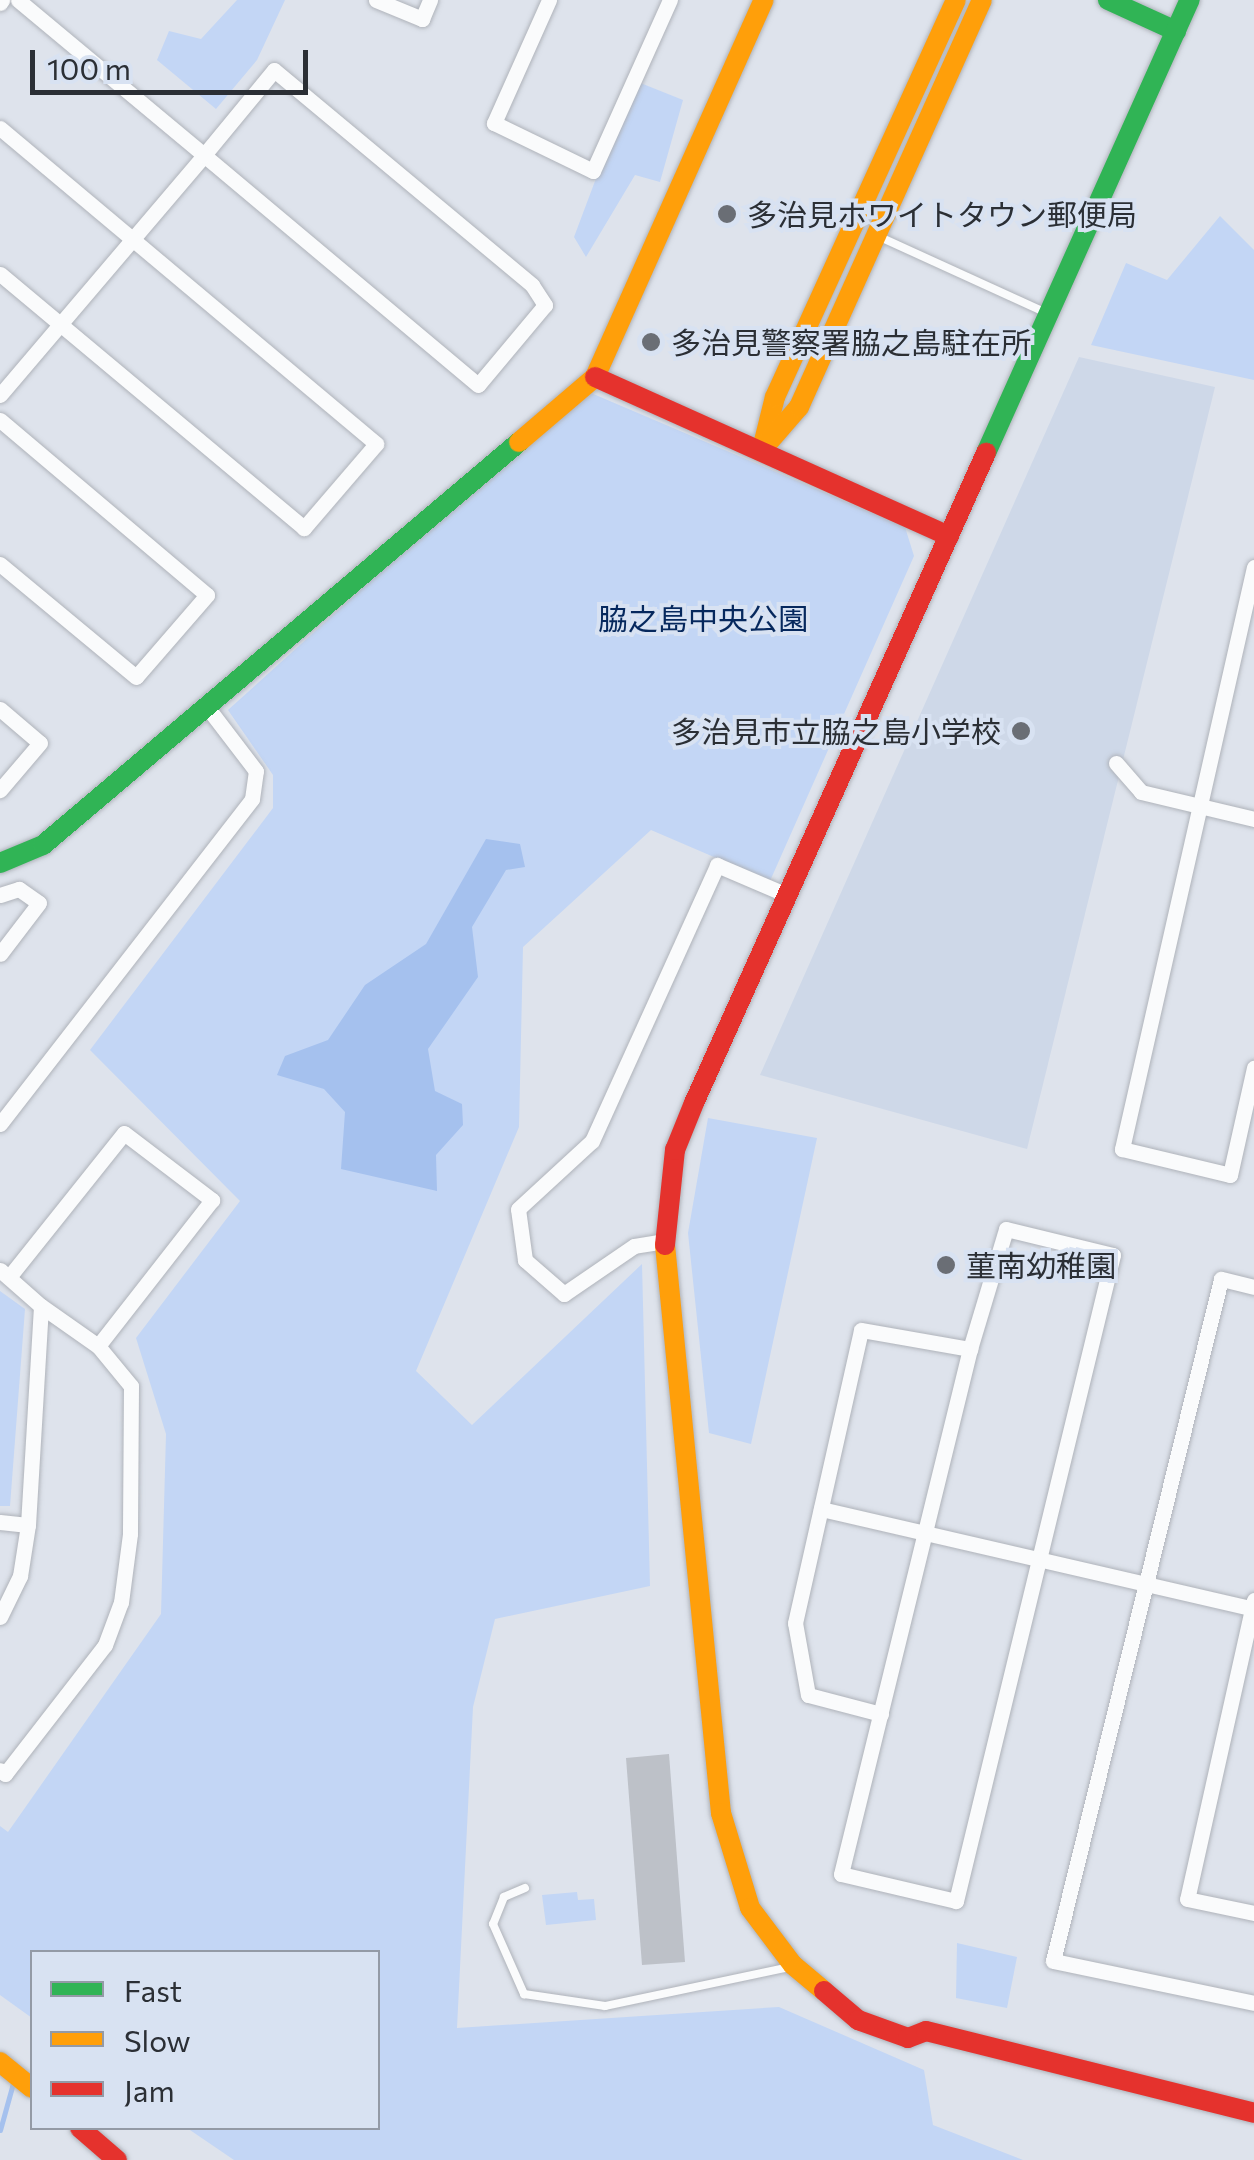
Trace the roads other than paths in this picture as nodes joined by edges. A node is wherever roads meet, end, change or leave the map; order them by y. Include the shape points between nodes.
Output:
1 (18, 0) edge
2 (376, 0) edge
3 (430, 0) edge
4 (550, 0) edge
5 (670, 0) edge
6 (764, 0) edge
7 (956, 0) edge
8 (982, 0) edge
9 (1108, 0) edge
10 (1190, 0) edge
11 (1176, 30) junction
12 (0, 128) edge
13 (204, 155) junction
14 (876, 235) junction
15 (132, 239) junction
16 (0, 274) edge
17 (1048, 314) junction
18 (60, 323) junction
19 (595, 377) junction
20 (0, 395) edge
21 (0, 420) edge
22 (761, 452) junction
23 (949, 536) junction
24 (0, 564) edge
25 (1254, 567) edge
26 (207, 707) junction
27 (0, 709) edge
28 (1116, 764) dead end
29 (0, 790) edge
30 (1198, 807) junction
31 (1254, 818) edge
32 (0, 863) edge
33 (0, 894) edge
34 (787, 895) junction
35 (0, 954) edge
36 (1254, 1068) edge
37 (0, 1124) edge
38 (665, 1241) junction
39 (4, 1274) edge
40 (1254, 1287) edge
41 (41, 1306) junction
42 (98, 1346) junction
43 (970, 1350) junction
44 (821, 1509) junction
45 (0, 1522) edge
46 (28, 1525) junction
47 (927, 1534) junction
48 (1035, 1559) junction
49 (1142, 1584) junction
50 (1253, 1606) edge
51 (0, 1617) edge
52 (882, 1714) junction
53 (0, 1770) edge
54 (526, 1888) dead end
55 (1254, 1913) edge
56 (793, 1965) junction
57 (1254, 2003) edge
58 (1254, 2113) edge
59 (82, 2130) edge
60 (117, 2160) edge

1 - 13 street
2 - 3 street via 422,19
4 - 5 street via 494,123 593,170
6 - 19 street
7 - 22 street via 775,397
8 - 14 street
9 - 11 street
10 - 11 street
11 - 17 street
12 - 15 street
13 - 13 street via 274,70 532,285 544,305 478,384
13 - 15 street
14 - 17 lane
14 - 22 street via 798,407
15 - 18 street
15 - 18 street via 376,444 304,528
16 - 18 street
17 - 23 street
18 - 20 street
19 - 22 street
19 - 26 street
21 - 24 street via 206,595 136,678
22 - 23 street
23 - 34 street
25 - 30 street
26 - 32 street via 44,845
26 - 37 street via 256,771 252,799
27 - 29 street via 40,743
28 - 30 street via 1141,792
30 - 31 street
30 - 36 street via 1122,1149 1230,1175
33 - 35 street via 20,889 39,903
34 - 38 street via 675,1150
34 - 38 street via 717,866 592,1141 518,1209 525,1260 564,1294 634,1246
38 - 56 street via 721,1813 750,1908
39 - 41 street
39 - 42 street via 124,1133 185,1179 212,1200
40 - 49 street via 1221,1279
41 - 42 street
41 - 46 street
42 - 53 street via 131,1386 135,1404 121,1602 105,1644 5,1774
43 - 44 street via 862,1330
43 - 47 street
43 - 48 street via 1006,1230 1113,1256
44 - 47 street
44 - 52 street via 795,1623 808,1696
45 - 46 street
46 - 51 street via 20,1576
47 - 48 street
47 - 52 street
48 - 49 street
48 - 52 street via 956,1901 841,1874
49 - 50 street
49 - 57 street via 1053,1961
50 - 55 street via 1187,1898
54 - 56 lane via 504,1897 492,1924 524,1994 604,2006
56 - 58 street via 858,2020 908,2038 926,2032
59 - 60 street

